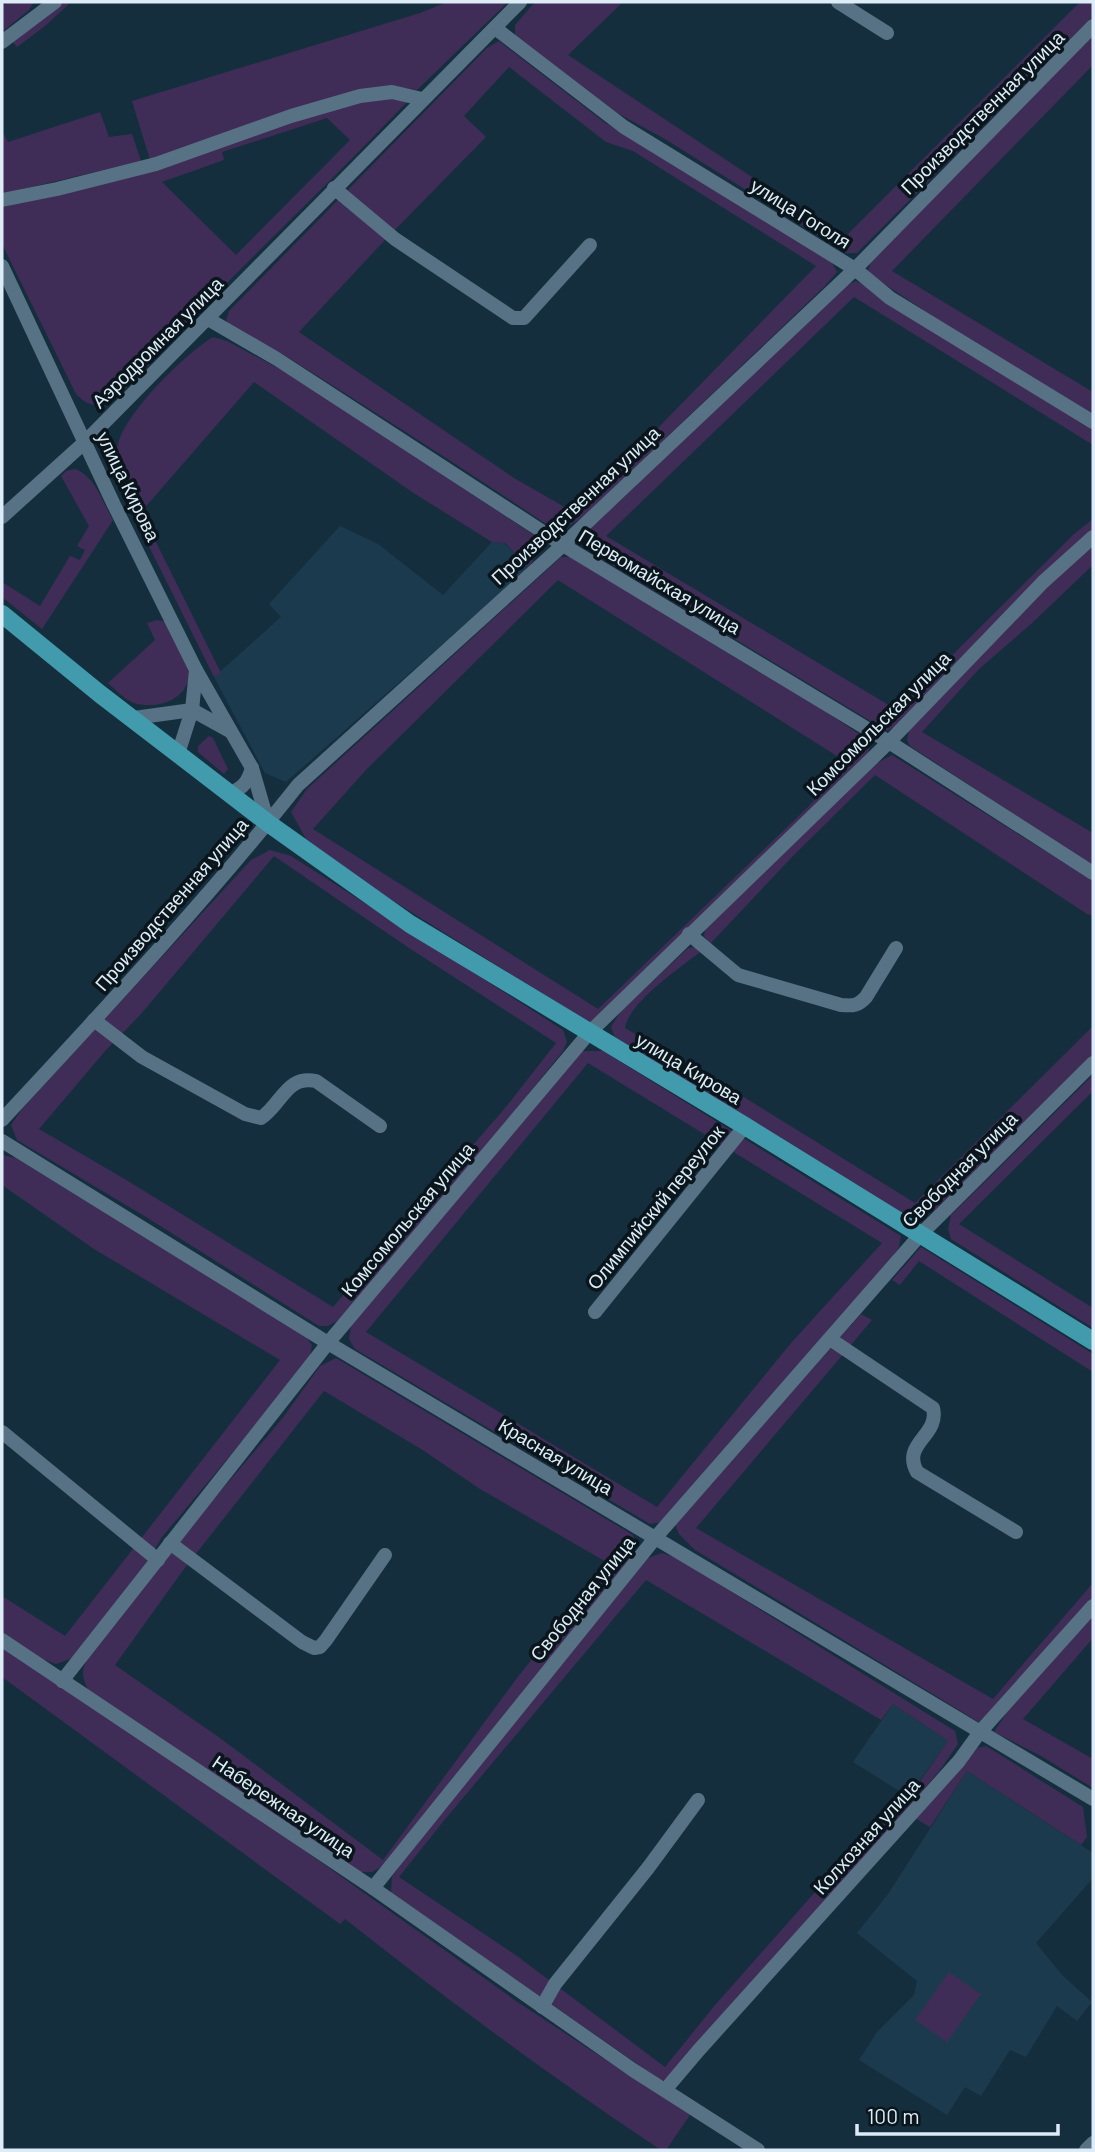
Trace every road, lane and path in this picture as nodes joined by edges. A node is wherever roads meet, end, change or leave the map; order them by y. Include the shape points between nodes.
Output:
1 (520, 2) edge
2 (838, 2) edge
3 (53, 3) edge
4 (1093, 26) edge
5 (495, 28) junction
6 (887, 33) dead end
7 (2, 42) edge
8 (422, 99) junction
9 (334, 188) junction
10 (2, 200) edge
11 (590, 246) dead end
12 (2, 266) edge
13 (855, 269) junction
14 (208, 319) junction
15 (1093, 422) edge
16 (85, 442) junction
17 (2, 517) edge
18 (1093, 537) edge
19 (563, 545) junction
20 (2, 614) edge
21 (196, 670) junction
22 (192, 710) junction
23 (134, 718) junction
24 (231, 732) junction
25 (889, 742) junction
26 (178, 754) junction
27 (251, 768) junction
28 (230, 793) junction
29 (268, 823) junction
30 (1093, 873) edge
31 (689, 934) junction
32 (896, 947) dead end
33 (94, 1020) junction
34 (589, 1033) junction
35 (1093, 1063) edge
36 (2, 1120) edge
37 (380, 1126) dead end
38 (745, 1126) junction
39 (2, 1141) edge
40 (921, 1234) junction
41 (595, 1312) dead end
42 (830, 1339) junction
43 (1093, 1341) edge
44 (328, 1342) junction
45 (2, 1432) edge
46 (1016, 1532) dead end
47 (656, 1537) junction
48 (170, 1543) junction
49 (385, 1555) dead end
50 (158, 1560) junction
51 (1093, 1606) edge
52 (2, 1640) edge
53 (62, 1681) junction
54 (980, 1732) junction
55 (1093, 1799) edge
56 (698, 1800) dead end
57 (373, 1888) junction
58 (542, 2007) junction
59 (665, 2090) junction
60 (1093, 2143) edge
61 (758, 2150) edge
62 (1086, 2150) edge

1 - 5 street, Аэродромная улица
2 - 6 street
3 - 7 street
4 - 13 street, Производственная улица
5 - 8 street, Аэродромная улица
5 - 13 street, улица Гоголя via 624,127
8 - 9 street, Аэродромная улица
8 - 10 street via 392,92 360,96 156,164
9 - 11 street via 395,239 513,318 524,318
9 - 14 street, Аэродромная улица
12 - 16 street, улица Кирова
13 - 15 street, улица Гоголя via 890,298
13 - 19 street, Производственная улица
14 - 16 street, Аэродромная улица
14 - 19 street, Первомайская улица via 278,359
16 - 17 street, Аэродромная улица
16 - 21 street, улица Кирова
18 - 25 street, Комсомольская улица via 1042,582
19 - 25 street, Первомайская улица
19 - 29 street, Производственная улица via 298,785
20 - 23 main road, улица Кирова
21 - 22 street
21 - 24 street, улица Кирова
22 - 23 street
22 - 24 street
22 - 26 street
23 - 26 main road, улица Кирова
24 - 27 street, улица Кирова
25 - 30 street, Первомайская улица
25 - 31 street, Комсомольская улица
26 - 28 main road, улица Кирова
27 - 28 street via 248,781
27 - 29 street, улица Кирова
28 - 29 main road, улица Кирова
29 - 33 street, Производственная улица
29 - 34 main road, улица Кирова via 410,924
31 - 32 street via 738,975 854,1006 866,998
31 - 34 street, Комсомольская улица
33 - 36 street, Производственная улица
33 - 37 street, Производственная улица via 142,1057 244,1114 261,1118 295,1081 305,1079
34 - 38 main road, улица Кирова
34 - 44 street, Комсомольская улица
35 - 40 street, Свободная улица
38 - 40 main road, улица Кирова
38 - 41 street, Олимпийский переулок
39 - 44 street, Красная улица
40 - 42 street, Свободная улица
40 - 43 main road, улица Кирова
42 - 46 street via 933,1408 932,1425 913,1451 911,1463 917,1472
42 - 47 street, Свободная улица
44 - 47 street, Красная улица
44 - 48 street, Комсомольская улица
45 - 50 street
47 - 54 street, Красная улица
47 - 57 street, Свободная улица
48 - 49 street via 314,1648 326,1640
48 - 50 street, Комсомольская улица
50 - 53 street, Комсомольская улица
51 - 54 street, Колхозная улица
52 - 53 street, Набережная улица
53 - 57 street, Набережная улица
54 - 55 street, Красная улица
54 - 59 street, Колхозная улица
56 - 58 street
57 - 58 street, Набережная улица
58 - 59 street, Набережная улица
59 - 61 street, Набережная улица
60 - 62 street

